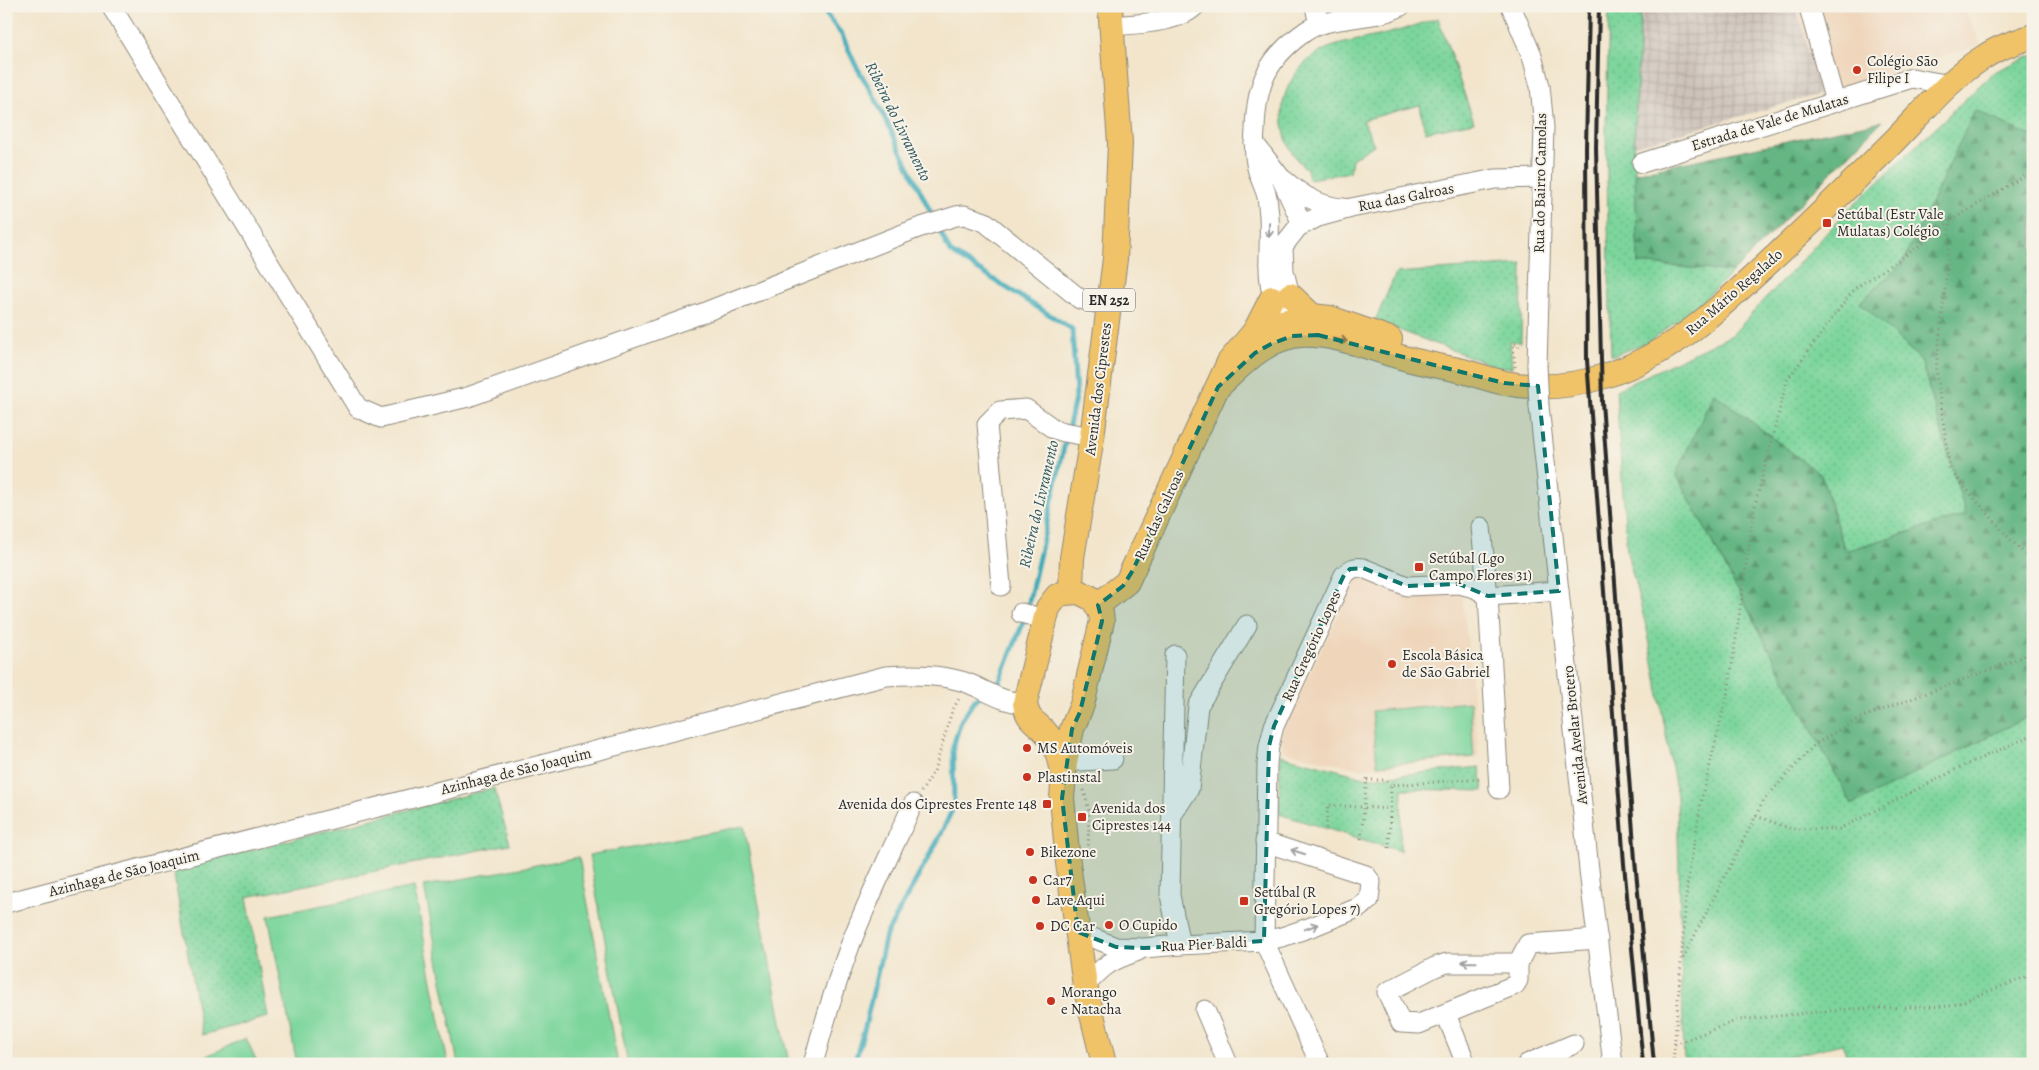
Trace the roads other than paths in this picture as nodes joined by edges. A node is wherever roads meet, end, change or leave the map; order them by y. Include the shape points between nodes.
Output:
1 (111, 6) edge
2 (1195, 6) edge
3 (1315, 6) edge
4 (1401, 6) edge
5 (1511, 6) edge
6 (1810, 11) dead end
7 (1111, 16) edge
8 (1319, 25) junction
9 (2033, 36) edge
10 (1950, 85) junction
11 (1835, 102) junction
12 (1254, 143) junction
13 (1642, 163) dead end
14 (1281, 178) junction
15 (1541, 178) junction
16 (1267, 196) junction
17 (1351, 208) junction
18 (1302, 224) junction
19 (1283, 246) junction
20 (1269, 264) junction
21 (1281, 296) junction
22 (1108, 306) junction
23 (1312, 316) junction
24 (1290, 328) junction
25 (1255, 331) junction
26 (1464, 372) junction
27 (1218, 387) junction
28 (1539, 406) joint
29 (1079, 435) junction
30 (1481, 527) dead end
31 (1001, 586) dead end
32 (1071, 591) junction
33 (1560, 591) junction
34 (1488, 596) junction
35 (1098, 605) junction
36 (1247, 625) dead end
37 (1175, 655) dead end
38 (1024, 703) junction
39 (1077, 718) junction
40 (1043, 729) junction
41 (1113, 759) dead end
42 (1071, 768) junction
43 (1499, 789) dead end
44 (913, 804) road end
45 (1172, 815) junction
46 (1265, 842) junction
47 (6, 903) edge
48 (1078, 932) junction
49 (1598, 938) junction
50 (1264, 941) junction
51 (1180, 945) junction
52 (1144, 948) junction
53 (1518, 963) junction
54 (1085, 986) junction
55 (1205, 1010) dead end
56 (1446, 1014) junction
57 (1574, 1044) dead end
58 (814, 1064) edge
59 (1104, 1064) edge
60 (1228, 1064) edge
61 (1320, 1064) edge
62 (1466, 1064) edge
63 (1527, 1064) edge
64 (1613, 1064) edge

1 - 22 street via 358,408 382,418 468,397 700,314 956,216 964,215 985,222 1080,299
2 - 7 street via 1187,13 1171,18
3 - 8 street
4 - 8 street
5 - 15 street, Rua do Bairro Camolas via 1532,56 1540,86 1544,127
6 - 11 street
7 - 22 main road, Avenida dos Ciprestes / EN 252 via 1120,143 1115,259
8 - 12 street via 1279,53 1264,76 1256,98
9 - 10 main road via 1986,55
10 - 11 street, Estrada de Vale de Mulatas via 1912,78
10 - 26 main road, Rua Mário Regalado via 1790,243 1704,322 1665,350 1619,371 1572,384 1513,384
11 - 13 street, Estrada de Vale de Mulatas
12 - 14 street
12 - 16 street via 1256,168
14 - 17 street via 1315,201 1330,207
14 - 18 street
15 - 17 street, Rua das Galroas via 1495,179
15 - 28 street, Rua do Bairro Camolas, bridge
16 - 18 street via 1281,214
16 -> 20 street
17 - 18 street, Rua das Galroas
18 - 19 street, Rua das Galroas
19 - 20 street, Rua das Galroas
19 - 21 street
20 - 21 street
21 - 23 main road
21 - 24 street via 1278,311
21 - 25 main road, Rua das Galroas
22 - 29 main road, Avenida dos Ciprestes / EN 252
23 - 24 main road, Rua Mário Regalado
23 - 26 main road, Rua Mário Regalado via 1353,325
24 - 25 main road
24 -> 26 main road, Rua Mário Regalado
24 - 27 main road, Rua das Galroas via 1255,353
25 - 27 main road, Rua das Galroas via 1229,362
27 - 35 main road, Rua das Galroas via 1130,576 1123,586
28 - 33 street, Avenida Avelar Brotero
29 - 31 street via 1054,429 1026,409 1000,411 987,424
29 - 32 main road, Avenida dos Ciprestes / EN 252
30 - 34 street
32 - 35 main road via 1087,594
32 - 38 main road via 1034,616
33 - 34 street, Rua Gregório Lopes
33 - 49 street, Avenida Avelar Brotero
34 - 43 street
34 - 46 street, Rua Gregório Lopes via 1459,584 1407,586 1364,568 1350,569 1344,575 1274,726 1267,764
35 - 39 main road via 1102,621
36 - 45 street via 1198,706 1188,789
37 - 45 street
38 - 40 main road via 1030,719
38 - 47 street, Azinhaga de São Joaquim via 1008,702 968,684 928,675 886,676
39 - 40 main road via 1059,730
39 - 42 main road via 1072,729
40 - 42 main road
41 - 42 street
42 - 48 main road via 1063,810
44 - 58 street via 851,944
45 - 51 street via 1170,895
46 - 50 street, Rua Gregório Lopes
50 -> 46 street, Rua Pier Baldi via 1298,932 1360,907 1369,900 1370,882 1366,875
48 - 52 street, Rua Pier Baldi via 1116,947
48 - 54 main road
49 - 53 street via 1528,944
49 - 64 street, Avenida Avelar Brotero
50 - 51 street, Rua Pier Baldi
50 - 61 street
51 - 52 street, Rua Pier Baldi
52 - 54 street, Rua Pier Baldi via 1112,960
53 - 56 street via 1515,985
53 -> 56 street via 1447,963 1387,992 1401,1023 1419,1024
54 - 59 main road
55 - 60 street
56 - 62 street
57 - 63 street

